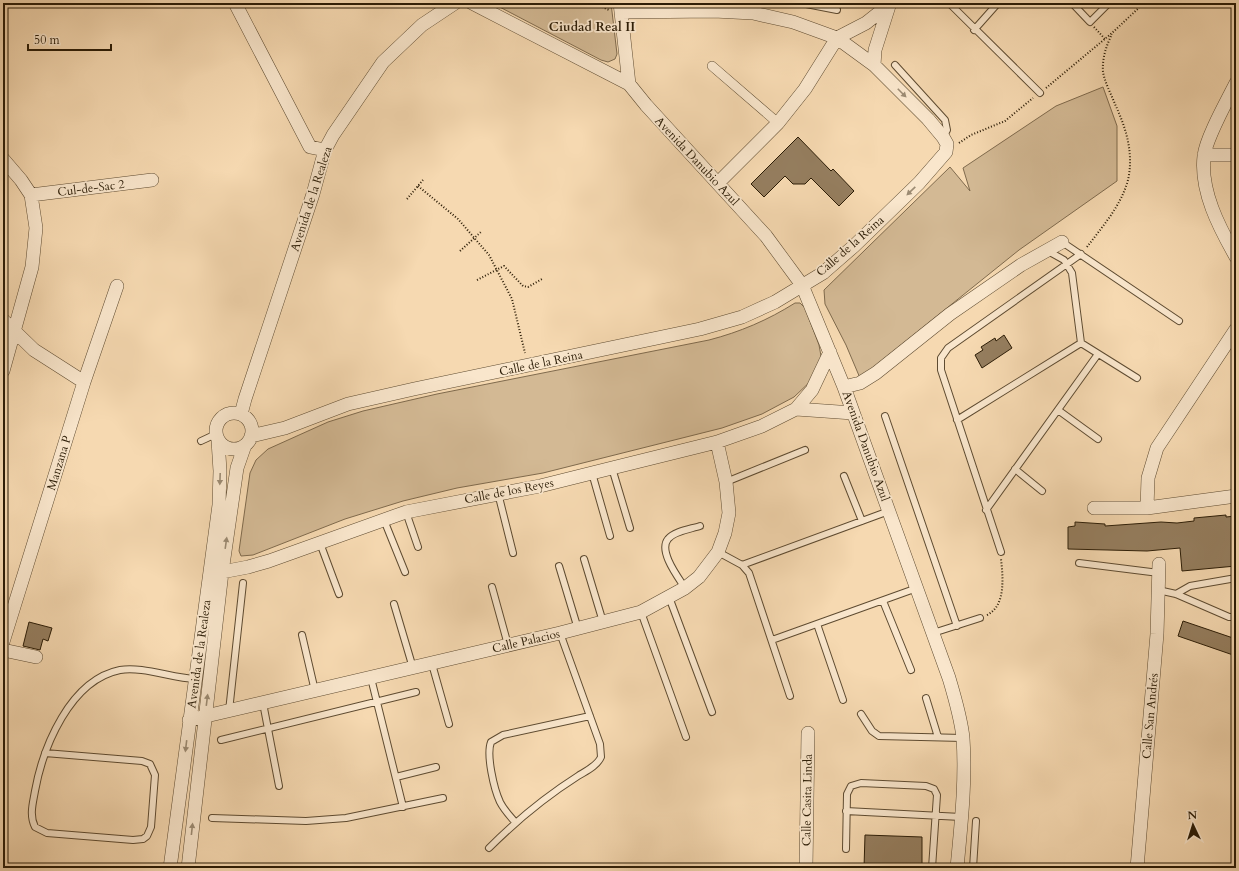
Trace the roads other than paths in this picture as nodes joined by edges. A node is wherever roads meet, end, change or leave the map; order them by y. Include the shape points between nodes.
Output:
1 (235, 3) edge
2 (455, 3) edge
3 (472, 3) edge
4 (801, 3) edge
5 (949, 3) edge
6 (998, 3) edge
7 (1072, 3) edge
8 (1109, 3) edge
9 (890, 4) edge
10 (715, 7) edge
11 (620, 8) edge
12 (837, 10) dead end
13 (974, 30) junction
14 (836, 38) junction
15 (874, 65) junction
16 (895, 65) dead end
17 (712, 66) dead end
18 (1236, 83) edge
19 (629, 84) junction
20 (1040, 93) road end
21 (778, 123) junction
22 (943, 137) junction
23 (325, 150) junction
24 (1204, 155) junction
25 (1236, 155) edge
26 (3, 159) edge
27 (152, 180) dead end
28 (718, 183) junction
29 (31, 195) junction
30 (1062, 242) joint
31 (1046, 250) junction
32 (1081, 254) junction
33 (1236, 257) edge
34 (1068, 265) junction
35 (802, 285) junction
36 (117, 286) dead end
37 (3, 320) edge
38 (1179, 321) dead end
39 (1236, 329) edge
40 (15, 332) junction
41 (1081, 343) junction
42 (830, 352) junction
43 (1098, 354) junction
44 (3, 371) edge
45 (1137, 378) dead end
46 (84, 382) junction
47 (844, 386) junction
48 (796, 409) junction
49 (1058, 410) junction
50 (853, 413) junction
51 (241, 414) junction
52 (885, 416) dead end
53 (957, 420) junction
54 (217, 437) junction
55 (1098, 439) dead end
56 (201, 441) dead end
57 (248, 441) junction
58 (717, 442) junction
59 (805, 450) dead end
60 (612, 468) junction
61 (1016, 469) junction
62 (592, 473) junction
63 (844, 476) dead end
64 (726, 482) junction
65 (1042, 491) dead end
66 (498, 493) junction
67 (1236, 496) edge
68 (1094, 508) dead end
69 (1147, 508) junction
70 (986, 510) junction
71 (889, 511) junction
72 (406, 512) junction
73 (384, 520) junction
74 (862, 521) junction
75 (700, 526) dead end
76 (630, 528) dead end
77 (610, 536) dead end
78 (320, 543) junction
79 (418, 548) dead end
80 (718, 552) junction
81 (1000, 552) road end
82 (513, 553) dead end
83 (584, 559) dead end
84 (1079, 563) dead end
85 (742, 565) junction
86 (559, 566) dead end
87 (1159, 568) joint
88 (222, 572) junction
89 (405, 572) dead end
90 (1236, 578) edge
91 (243, 583) dead end
92 (492, 587) dead end
93 (685, 588) junction
94 (917, 588) junction
95 (1158, 590) junction
96 (339, 594) dead end
97 (1176, 594) junction
98 (669, 597) junction
99 (883, 600) junction
100 (394, 604) dead end
101 (641, 612) junction
102 (1236, 617) edge
103 (980, 618) road end
104 (603, 623) junction
105 (817, 624) junction
106 (957, 626) junction
107 (578, 629) junction
108 (560, 633) junction
109 (933, 633) junction
110 (302, 636) dead end
111 (772, 640) junction
112 (3, 642) edge
113 (508, 645) junction
114 (3, 650) edge
115 (36, 657) dead end
116 (432, 664) junction
117 (413, 668) junction
118 (911, 670) dead end
119 (371, 678) junction
120 (195, 679) junction
121 (315, 691) junction
122 (416, 692) dead end
123 (790, 696) dead end
124 (926, 698) dead end
125 (843, 700) dead end
126 (377, 702) junction
127 (263, 703) junction
128 (229, 711) junction
129 (712, 712) dead end
130 (861, 714) dead end
131 (590, 716) junction
132 (204, 717) junction
133 (189, 720) junction
134 (449, 724) dead end
135 (268, 729) junction
136 (808, 733) dead end
137 (686, 737) dead end
138 (938, 737) junction
139 (963, 738) junction
140 (221, 740) dead end
141 (45, 753) junction
142 (436, 767) dead end
143 (396, 777) junction
144 (279, 786) dead end
145 (443, 798) dead end
146 (403, 807) junction
147 (846, 811) junction
148 (936, 816) junction
149 (961, 817) junction
150 (212, 818) dead end
151 (976, 821) dead end
152 (515, 822) junction
153 (488, 848) dead end
154 (846, 849) dead end
155 (170, 868) edge
156 (188, 868) edge
157 (806, 868) edge
158 (932, 868) edge
159 (957, 868) edge
160 (973, 868) edge
161 (1137, 868) edge

1 - 23 street via 310,147
2 - 23 street, Avenida de la Realeza via 422,25 383,62
3 - 19 street, Avenida Danubio Azul
4 - 12 lane
5 - 13 lane
6 - 13 lane
7 - 8 lane via 1090,22
9 - 14 street via 866,23
9 - 15 street via 875,50
10 - 11 street
10 - 14 street via 793,22
11 - 19 street
13 - 20 lane
14 - 15 street
14 - 21 street via 805,88
15 -> 22 street
16 - 22 lane via 945,120 947,130
17 - 21 street
18 - 24 street
19 - 28 street, Avenida Danubio Azul
21 - 28 street
22 -> 35 street, Calle de la Reina via 947,144 946,152 923,179 854,246 823,273
23 - 51 street, Avenida de la Realeza via 314,194
24 - 25 street
24 - 33 street via 1205,185 1222,233
26 - 29 street via 22,180
27 - 29 street, Cul-de-Sac 2
28 - 35 street, Avenida Danubio Azul via 766,236
29 - 40 street via 36,228 35,249
30 - 31 street
30 - 32 lane
31 - 34 lane
31 - 47 street via 950,314 876,373 860,383
32 - 34 lane
32 - 38 lane
34 - 41 lane via 1074,282
34 - 53 lane via 943,354 941,370
35 - 42 street, Avenida Danubio Azul
35 - 57 street, Calle de la Reina via 775,302 719,325 348,404
36 - 46 street, Manzana P
37 - 40 street
39 - 69 street via 1157,448 1148,478
40 - 44 street
40 - 46 street via 34,350
41 - 43 lane
41 - 53 lane
42 - 47 street, Avenida Danubio Azul
42 - 48 street, Calle de los Reyes via 812,390
43 - 45 lane
43 - 49 lane
46 - 112 street, Manzana P
47 - 50 street, Avenida Danubio Azul
48 - 50 street
48 - 58 street, Calle de los Reyes via 762,426
49 - 55 lane
49 - 61 lane
50 - 71 street, Avenida Danubio Azul
51 - 54 street via 228,414 223,417 218,422
51 - 57 street via 249,421 252,431
52 - 106 lane
53 - 70 lane
54 - 56 lane
54 - 57 street via 227,447 239,448
54 -> 120 street, Avenida de la Realeza via 219,505
88 -> 57 street, Avenida de la Realeza via 237,468
58 - 60 street, Calle de los Reyes
58 - 64 street, Calle Palacios
59 - 64 lane
60 - 62 street, Calle de los Reyes
60 - 76 lane
61 - 65 lane
61 - 70 lane
62 - 66 street, Calle de los Reyes
62 - 77 lane
63 - 74 lane
64 - 80 street, Calle Palacios via 729,513
66 - 72 street, Calle de los Reyes
66 - 82 lane
67 - 69 street
68 - 69 street
70 - 81 lane
71 - 74 lane
71 - 94 street, Avenida Danubio Azul
72 - 73 street, Calle de los Reyes
72 - 79 lane
73 - 78 street, Calle de los Reyes
73 - 89 lane
74 - 85 lane
75 - 93 lane via 673,535 665,545 668,559
78 - 88 street, Calle de los Reyes via 270,561
78 - 96 lane
80 - 85 lane
80 - 93 street, Calle Palacios via 699,577
83 - 104 lane
84 - 87 lane
85 - 111 lane via 749,573
86 - 107 lane
87 - 95 street, Calle San Andrés
132 -> 88 street, Avenida de la Realeza
90 - 97 lane via 1190,586
91 - 128 lane
92 - 113 lane
93 - 98 street, Calle Palacios
94 - 99 lane
94 - 109 street, Avenida Danubio Azul
95 - 97 lane
95 - 161 street, Calle San Andrés via 1157,634
97 - 102 lane via 1229,617
98 - 101 street, Calle Palacios
98 - 129 lane
99 - 105 lane
99 - 118 lane
100 - 117 lane
101 - 104 street, Calle Palacios
101 - 137 lane
103 - 106 lane
104 - 107 street, Calle Palacios
105 - 111 lane
105 - 125 lane
106 - 109 lane
107 - 108 street, Calle Palacios
108 - 113 street, Calle Palacios
108 - 131 lane
109 - 139 street, Avenida Danubio Azul via 958,707
110 - 121 lane
111 - 123 lane
113 - 116 street, Calle Palacios
114 - 115 street
116 - 117 street, Calle Palacios
116 - 134 lane
117 - 119 street, Calle Palacios
119 - 121 street, Calle Palacios
119 - 126 lane
120 - 133 street, Avenida de la Realeza
120 - 141 lane via 135,670 120,670 102,676 71,704
121 - 127 street, Calle Palacios
122 - 126 lane
124 - 138 lane
126 - 135 lane
126 - 143 lane
127 - 128 street, Calle Palacios
127 - 135 lane
128 - 132 street, Calle Palacios
130 - 138 lane via 872,732 879,736
131 - 152 lane via 602,751 599,761
131 - 152 lane via 503,735 492,742 488,754 498,798
132 - 133 street, Calle Palacios
156 -> 132 street, Avenida de la Realeza
133 -> 155 street, Avenida de la Realeza
135 - 140 lane
135 - 144 lane
136 - 157 street, Calle Casita Linda
138 - 139 lane
139 - 149 street, Avenida Danubio Azul
141 - 141 lane via 38,775 31,816 35,827 47,833 133,840 147,836 151,827 155,775 150,764 142,761
142 - 143 lane
143 - 146 lane
145 - 146 lane
146 - 150 lane via 346,818 306,821
147 - 148 lane
147 - 148 lane via 848,789 856,784 919,785 931,787 936,792
147 - 154 lane
148 - 149 lane
148 - 158 lane
149 - 159 street, Avenida Danubio Azul
151 - 160 lane
152 - 153 lane

